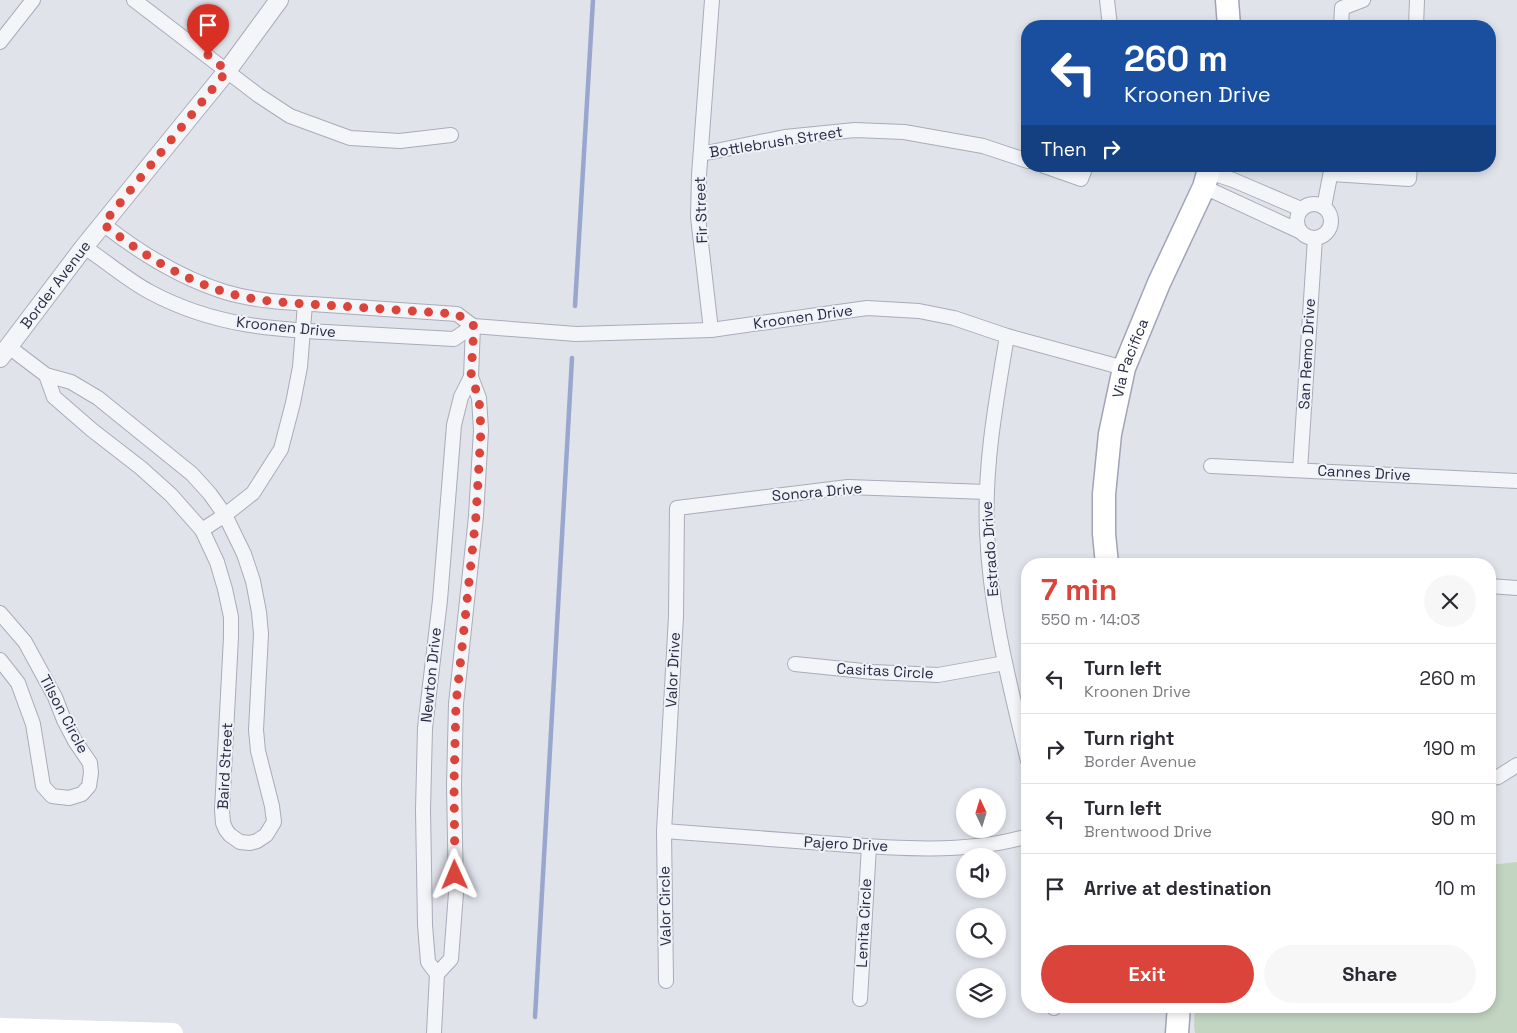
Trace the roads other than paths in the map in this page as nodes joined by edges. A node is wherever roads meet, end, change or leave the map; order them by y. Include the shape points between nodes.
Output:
1 (33, 0) edge
2 (134, 0) edge
3 (279, 0) edge
4 (712, 0) edge
5 (1107, 0) edge
6 (1227, 0) edge
7 (1363, 0) edge
8 (1417, 0) edge
9 (1109, 20) edge
10 (1229, 20) edge
11 (1341, 20) edge
12 (1416, 20) edge
13 (0, 42) edge
14 (227, 71) junction
15 (451, 135) dead end
16 (701, 154) junction
17 (1021, 159) edge
18 (1332, 172) edge
19 (1349, 172) edge
20 (1410, 172) edge
21 (1208, 175) edge
22 (1324, 207) junction
23 (1300, 209) junction
24 (103, 224) junction
25 (1299, 231) junction
26 (1315, 238) junction
27 (84, 247) junction
28 (305, 304) junction
29 (474, 326) junction
30 (711, 330) junction
31 (302, 331) junction
32 (1007, 336) junction
33 (4, 353) edge
34 (1124, 368) junction
35 (46, 376) junction
36 (471, 377) junction
37 (1211, 466) dead end
38 (1300, 470) junction
39 (1517, 481) edge
40 (987, 492) junction
41 (677, 508) joint
42 (225, 516) junction
43 (202, 530) junction
44 (1106, 558) edge
45 (1496, 586) edge
46 (1517, 588) edge
47 (0, 613) edge
48 (0, 660) edge
49 (1005, 663) junction
50 (795, 664) dead end
51 (1021, 731) edge
52 (1517, 765) edge
53 (1496, 776) edge
54 (664, 831) junction
55 (1021, 838) edge
56 (869, 846) junction
57 (438, 974) junction
58 (666, 981) dead end
59 (860, 999) dead end
60 (1178, 1013) edge
61 (0, 1028) edge
62 (137, 1032) edge
63 (173, 1033) edge
64 (434, 1033) edge
65 (1177, 1033) edge

1 - 13 street
2 - 14 street
3 - 14 street, Border Avenue
4 - 16 street, Fir Street
5 - 9 street
6 - 10 main road
7 - 11 street via 1342,8
8 - 12 street
14 - 15 street via 290,116 350,138 400,141
14 - 24 street, Border Avenue
16 - 17 street, Bottlebrush Street via 785,138 854,130 904,132 983,146
16 - 30 street, Fir Street via 698,217
18 - 22 street
19 - 20 street via 1409,179
21 - 23 street via 1233,180
21 - 25 street
21 - 34 main road, Via Pacifica
22 - 23 street via 1312,203
22 - 26 street via 1331,223 1326,234
23 - 25 street via 1296,220
24 - 27 street, Border Avenue
24 - 28 street, Kroonen Drive via 155,261 194,281 227,293
25 - 26 street
26 - 38 street, San Remo Drive
27 - 31 street, Kroonen Drive via 149,292 182,307 254,327
27 - 33 street, Border Avenue
28 - 29 street, Kroonen Drive via 457,314
28 - 31 street
29 - 30 street, Kroonen Drive via 576,334
29 - 31 street, Kroonen Drive via 454,339
29 - 36 street, Newton Drive
30 - 32 street, Kroonen Drive via 867,308 918,311 954,318
31 - 42 street via 300,367 281,449 253,493
32 - 34 street, Kroonen Drive
32 - 40 street, Estrado Drive via 991,434
33 - 35 street, Baird Street
34 - 44 main road, Via Pacifica via 1110,434 1104,494
35 - 42 street, Baird Street via 71,382 129,422 192,474
35 - 43 street, Baird Street via 54,397 172,495
36 - 57 street, Newton Drive via 479,398 481,430 476,516 456,704 456,893 451,959
36 - 57 street, Newton Drive via 461,397 454,424 425,728 422,810 425,925 428,962
37 - 38 street, Cannes Drive
38 - 39 street, Cannes Drive
40 - 41 street, Sonora Drive via 848,486
40 - 49 street, Estrado Drive via 988,563
41 - 54 street, Valor Drive via 676,616
42 - 43 street
42 - 43 street, Baird Street via 253,581 260,626 256,730 274,822 266,835 250,843 236,840 223,823 231,616 217,562
45 - 46 street
47 - 48 street, Tilson Circle via 25,642 56,697 75,741 90,763 89,786 82,794 69,798 52,796 43,786 33,724 18,683
49 - 50 street, Casitas Circle via 938,674 873,672
49 - 51 street, Estrado Drive
52 - 53 street
54 - 56 street, Pajero Drive
54 - 58 street, Valor Circle
55 - 56 street, Pajero Drive via 961,848
56 - 59 street, Lenita Circle
57 - 64 street, Newton Drive
60 - 65 main road
61 - 62 main road
62 - 63 main road

